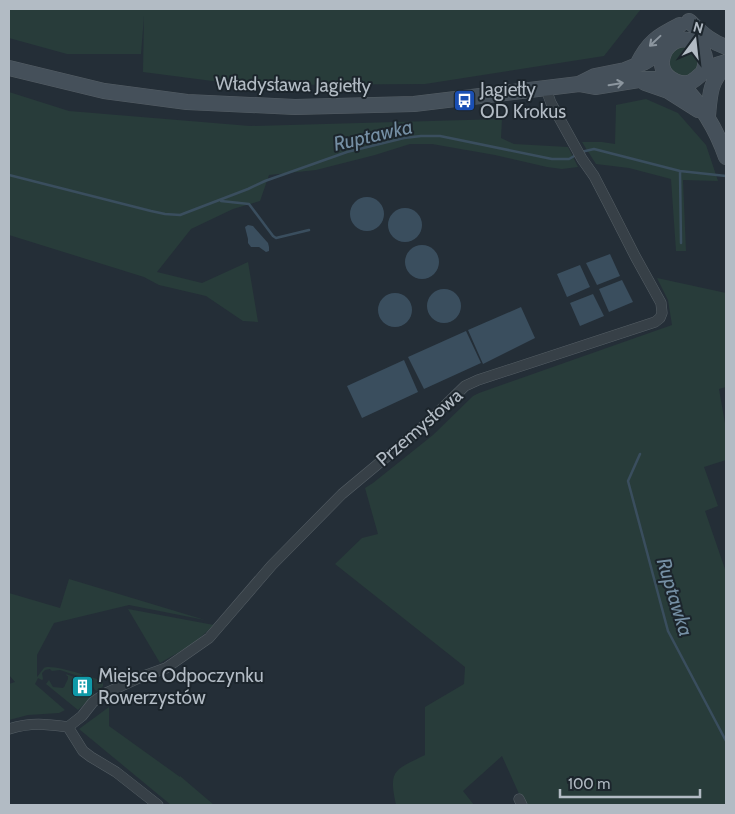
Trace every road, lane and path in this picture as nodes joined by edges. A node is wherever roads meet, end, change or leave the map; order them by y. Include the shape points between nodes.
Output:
1 (686, 16) edge
2 (698, 45) junction
3 (668, 47) junction
4 (726, 47) edge
5 (726, 63) edge
6 (9, 68) edge
7 (637, 73) junction
8 (702, 73) junction
9 (675, 81) junction
10 (546, 89) junction
11 (708, 116) junction
12 (726, 157) edge
13 (68, 728) junction
14 (9, 729) edge
15 (158, 805) edge

1 - 2 street
1 - 3 street
1 - 4 street via 710,40
1 -> 7 street via 647,48
2 - 3 street via 682,40
2 - 4 street via 714,50
2 - 8 street via 705,58
3 - 7 street, Władysława Jagiełły
3 - 9 street via 662,57 662,65 665,73
5 - 8 street
5 - 11 street via 712,84
6 - 10 street, Władysława Jagiełły via 104,91 186,102 295,107 414,104
7 - 9 street, Władysława Jagiełły
7 - 10 street, Władysława Jagiełły via 624,70 595,76 579,84
7 - 11 street
8 - 9 street via 692,82
8 - 11 street
9 - 11 street via 690,92
10 - 13 street, Przemysłowa via 662,303 660,318 465,386 419,430 342,494 272,566 209,638 166,668 106,693
11 - 12 street
13 - 14 street via 28,724
13 - 15 street via 83,751

